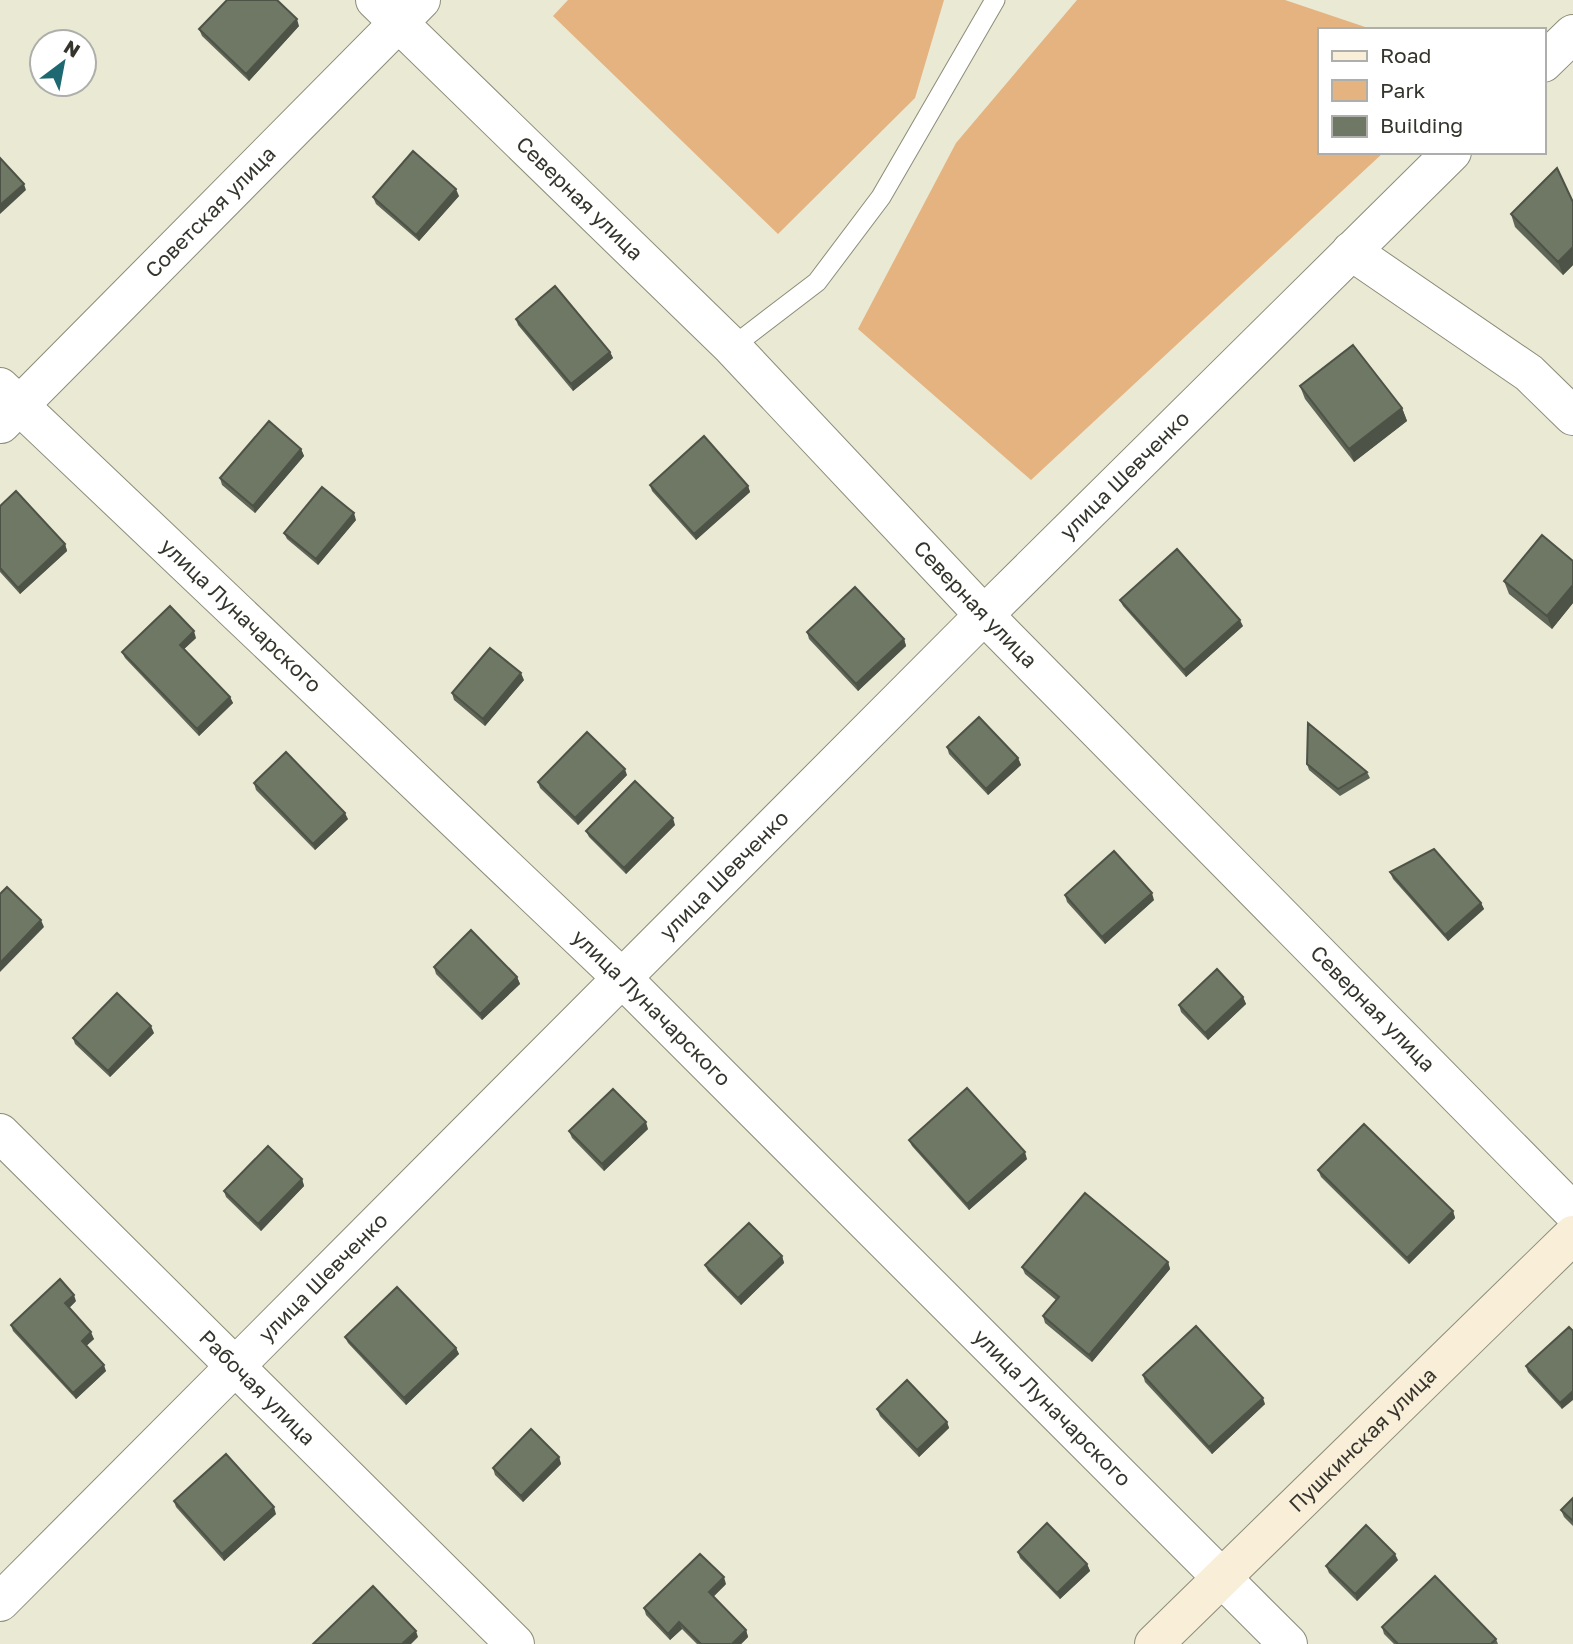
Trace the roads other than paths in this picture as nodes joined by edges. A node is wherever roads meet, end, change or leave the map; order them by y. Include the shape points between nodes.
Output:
1 (996, 0) edge
2 (398, 8) edge
3 (1573, 34) edge
4 (1545, 61) edge
5 (1450, 154) edge
6 (1351, 251) junction
7 (732, 347) junction
8 (6, 407) edge
9 (1573, 415) edge
10 (984, 615) junction
11 (623, 979) junction
12 (0, 1133) edge
13 (1573, 1212) edge
14 (1573, 1236) edge
15 (237, 1365) junction
16 (1223, 1576) junction
17 (0, 1602) edge
18 (515, 1644) edge
19 (1154, 1644) edge
20 (1288, 1644) edge

1 - 7 lane via 881,197 817,282
2 - 7 street, Северная улица
2 - 8 street, Советская улица
3 - 4 street
5 - 6 street, улица Шевченко
6 - 9 street via 1530,373
6 - 10 street, улица Шевченко
7 - 10 street, Северная улица
8 - 11 street, улица Луначарского
10 - 11 street, улица Шевченко
10 - 13 street, Северная улица
11 - 15 street, улица Шевченко
11 - 16 street, улица Луначарского
12 - 15 street, Рабочая улица
14 - 16 street, Пушкинская улица
15 - 17 street, улица Шевченко
15 - 18 street, Рабочая улица
16 - 19 street, Пушкинская улица
16 - 20 street, улица Луначарского

